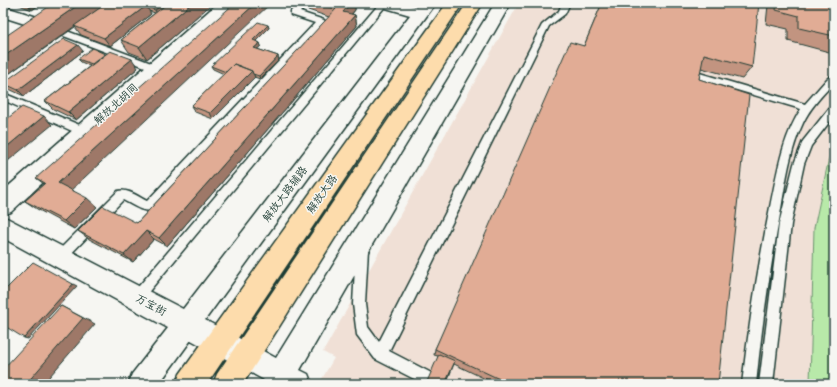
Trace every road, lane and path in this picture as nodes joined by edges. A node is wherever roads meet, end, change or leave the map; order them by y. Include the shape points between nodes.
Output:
1 (228, 3) edge
2 (304, 3) edge
3 (384, 3) edge
4 (455, 3) edge
5 (476, 3) edge
6 (503, 3) edge
7 (566, 3) edge
8 (424, 8) edge
9 (3, 10) edge
10 (39, 21) junction
11 (14, 33) edge
12 (156, 68) junction
13 (696, 75) edge
14 (834, 77) edge
15 (3, 96) edge
16 (808, 108) junction
17 (834, 109) edge
18 (84, 132) junction
19 (3, 205) edge
20 (3, 226) edge
21 (363, 239) junction
22 (60, 257) junction
23 (137, 297) junction
24 (187, 324) junction
25 (219, 342) junction
26 (380, 354) junction
27 (246, 356) junction
28 (285, 381) edge
29 (142, 384) edge
30 (190, 384) edge
31 (227, 384) edge
32 (438, 384) edge
33 (749, 384) edge
34 (766, 384) edge

1 - 12 street, 解放北胡同
2 - 22 lane via 294,13 321,22 148,207 122,194
3 - 8 street
3 - 23 lane
4 - 25 main road, 解放大路
5 - 27 main road
6 - 21 street
7 - 26 lane via 562,12 546,25
8 - 24 street, 解放大路辅路
9 - 10 street
10 - 11 street
10 - 12 lane via 67,38
12 - 18 street, 解放北胡同
13 - 16 lane
14 - 16 lane
15 - 18 lane
16 - 33 lane via 792,138 773,219
17 - 34 lane via 807,144 799,164 785,224
18 - 19 street, 解放北胡同
20 - 22 street, 万宝街
21 - 26 lane via 359,304 362,330
21 - 28 street
22 - 23 street, 万宝街
23 - 24 street, 万宝街
24 - 25 street, 万宝街
24 - 29 street, 解放大路辅路
25 - 27 street, 万宝街
25 - 30 main road, 解放大路
26 - 32 lane
27 - 28 street, 万宝街
27 - 31 main road

